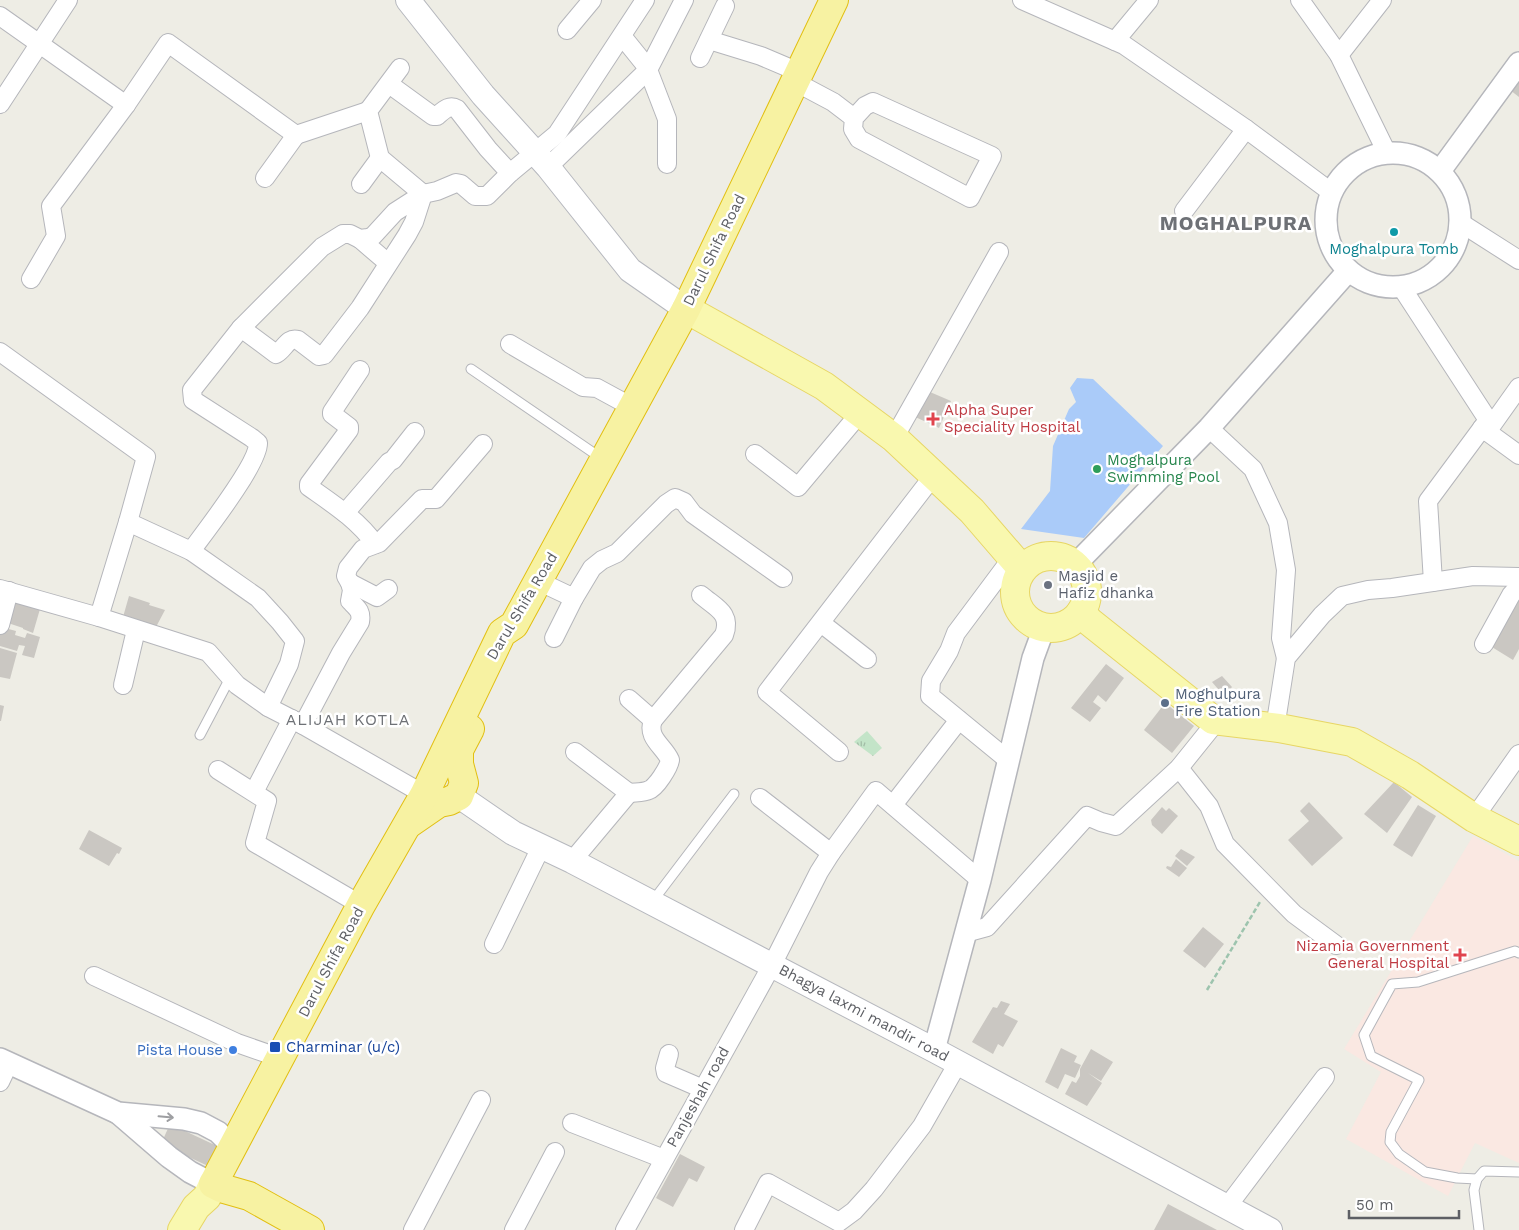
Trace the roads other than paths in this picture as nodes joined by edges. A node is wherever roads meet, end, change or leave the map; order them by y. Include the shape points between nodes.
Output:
1 (68, 0) edge
2 (408, 0) edge
3 (592, 0) edge
4 (684, 0) edge
5 (834, 0) edge
6 (1022, 0) edge
7 (1149, 0) edge
8 (1300, 0) edge
9 (1382, 0) edge
10 (643, 1) edge
11 (725, 6) dead end
12 (0, 16) edge
13 (567, 30) dead end
14 (622, 36) junction
15 (709, 40) junction
16 (1114, 41) junction
17 (39, 44) junction
18 (1339, 55) junction
19 (700, 58) dead end
20 (1519, 64) edge
21 (400, 68) dead end
22 (648, 70) junction
23 (799, 78) junction
24 (389, 84) junction
25 (0, 104) edge
26 (126, 105) junction
27 (368, 111) junction
28 (854, 118) junction
29 (1246, 129) junction
30 (296, 135) junction
31 (1387, 153) junction
32 (380, 158) junction
33 (542, 160) junction
34 (667, 164) dead end
35 (1440, 171) junction
36 (510, 173) junction
37 (266, 178) dead end
38 (361, 184) dead end
39 (1331, 192) junction
40 (423, 194) junction
41 (1184, 211) dead end
42 (1461, 222) junction
43 (360, 239) junction
44 (999, 252) dead end
45 (1519, 260) edge
46 (388, 263) junction
47 (1348, 271) junction
48 (31, 279) dead end
49 (1402, 288) junction
50 (686, 309) junction
51 (241, 328) junction
52 (510, 344) dead end
53 (0, 352) edge
54 (471, 369) dead end
55 (360, 370) dead end
56 (1519, 387) edge
57 (632, 407) junction
58 (860, 413) junction
59 (1209, 428) junction
60 (1484, 430) junction
61 (415, 432) dead end
62 (894, 438) junction
63 (483, 444) dead end
64 (755, 454) dead end
65 (1519, 455) edge
66 (604, 459) junction
67 (934, 475) junction
68 (345, 513) junction
69 (128, 522) junction
70 (375, 544) junction
71 (191, 551) junction
72 (1017, 563) junction
73 (1075, 565) junction
74 (1519, 577) edge
75 (783, 578) dead end
76 (538, 581) junction
77 (1433, 582) junction
78 (350, 583) junction
79 (388, 589) dead end
80 (4, 590) edge
81 (701, 595) dead end
82 (574, 598) junction
83 (1081, 612) junction
84 (99, 617) junction
85 (820, 623) junction
86 (0, 625) edge
87 (1044, 628) junction
88 (136, 630) junction
89 (554, 638) dead end
90 (1484, 644) dead end
91 (1286, 658) junction
92 (867, 659) dead end
93 (230, 678) junction
94 (123, 685) dead end
95 (629, 699) dead end
96 (268, 707) junction
97 (653, 720) junction
98 (959, 720) junction
99 (298, 722) junction
100 (1216, 722) junction
101 (1275, 728) junction
102 (200, 735) dead end
103 (576, 752) dead end
104 (838, 752) dead end
105 (1519, 754) edge
106 (1008, 760) junction
107 (1179, 768) junction
108 (218, 770) dead end
109 (254, 792) junction
110 (628, 794) junction
111 (734, 794) dead end
112 (440, 798) junction
113 (760, 798) dead end
114 (893, 805) junction
115 (1474, 818) junction
116 (1519, 841) edge
117 (541, 847) junction
118 (831, 853) junction
119 (572, 861) junction
120 (980, 880) junction
121 (651, 902) junction
122 (361, 905) junction
123 (966, 933) junction
124 (494, 944) dead end
125 (1336, 945) dead end
126 (1519, 953) edge
127 (772, 965) junction
128 (94, 976) dead end
129 (934, 1050) junction
130 (669, 1054) dead end
131 (280, 1058) junction
132 (4, 1061) edge
133 (958, 1063) junction
134 (1325, 1077) dead end
135 (0, 1082) edge
136 (702, 1089) junction
137 (482, 1100) dead end
138 (118, 1113) junction
139 (572, 1123) dead end
140 (232, 1146) junction
141 (555, 1152) dead end
142 (664, 1159) junction
143 (1519, 1172) edge
144 (1476, 1179) junction
145 (210, 1190) junction
146 (249, 1196) junction
147 (1228, 1207) junction
148 (182, 1230) edge
149 (194, 1230) edge
150 (310, 1230) edge
151 (414, 1230) edge
152 (514, 1230) edge
153 (625, 1230) edge
154 (744, 1230) edge
155 (1270, 1230) edge
156 (1479, 1230) edge

1 - 17 street
2 - 33 main road via 483,95
3 - 13 street
4 - 22 street
5 - 23 highway, Darul Shifa Road
6 - 16 street
7 - 16 street
8 - 18 street
9 - 18 street
10 - 14 street
11 - 15 street
12 - 17 street
14 - 22 street
14 - 33 street
15 - 19 street
15 - 23 street via 761,56
16 - 29 street
17 - 25 street
17 - 26 street
18 - 31 street
20 - 35 street
21 - 24 street
22 - 33 street
22 - 34 street via 667,119
23 - 28 street
23 - 50 highway, Darul Shifa Road
24 - 27 street
24 - 36 street via 433,116 453,106
26 - 30 street via 168,43
26 - 48 street via 51,206 56,236
27 - 30 street
27 - 32 street
28 - 28 street via 853,129 859,139 970,198 992,156 873,102
29 - 39 street
29 - 41 street
30 - 37 street
31 - 35 street via 1406,154 1424,160
31 - 39 street via 1364,159 1345,173
32 - 38 street
32 - 40 street
33 - 36 street
33 - 50 main road via 630,270
35 - 42 street via 1456,195
36 - 40 street via 487,196 475,196 462,184 456,183
39 - 47 street via 1326,212 1327,234 1334,254
40 - 43 street via 395,212 373,236
40 - 46 street via 414,222
42 - 45 street
42 - 49 street via 1458,241 1450,259 1437,273
43 - 46 street
43 - 51 street via 343,234 322,247
44 - 62 street
46 - 51 street via 360,308 324,355 319,356 294,339 276,354
47 - 49 street via 1382,287
47 - 59 street
49 - 60 street via 1488,420
50 - 57 highway, Darul Shifa Road
50 - 58 main road via 824,386
51 - 71 street via 192,390 192,395 193,400 252,438 258,443 258,449 249,468
52 - 57 street via 583,387 597,388
53 - 69 street via 146,457
54 - 66 lane
55 - 68 street via 332,412 349,430 309,484
56 - 60 street
57 - 66 highway, Darul Shifa Road
58 - 62 main road
58 - 64 street via 798,487
59 - 73 street
59 - 91 street via 1253,469 1278,523 1286,570 1281,638
60 - 65 street
60 - 77 street via 1428,501
61 - 68 street
62 - 67 main road
63 - 70 street via 436,499 422,499
66 - 76 highway, Darul Shifa Road
67 - 72 main road
67 - 85 street
68 - 70 street
69 - 71 street
69 - 84 street
70 - 78 street via 363,549 348,568 346,576
71 - 96 street via 258,598 295,641 289,664
72 - 73 main road via 1057,556
72 - 87 main road via 1014,600 1030,623
72 - 98 street via 956,634 931,681 930,696
73 - 83 main road via 1086,585 1087,599
74 - 77 street via 1473,576
74 - 90 street
75 - 82 street via 675,498 616,552 592,568
76 - 82 street
76 - 112 highway, Darul Shifa Road via 514,625 512,641 459,750 464,783
77 - 91 street via 1342,596
78 - 79 street via 377,597
78 - 99 street via 350,601 360,611 360,622
80 - 84 street
80 - 86 street
81 - 97 street via 726,615 728,625 724,635
82 - 89 street
83 - 87 main road via 1058,628
83 - 100 main road
84 - 88 street
85 - 92 street
85 - 104 street via 767,692
87 - 106 street via 1033,658
88 - 93 street via 208,652
88 - 94 street
91 - 101 street
93 - 96 street
93 - 102 lane
95 - 97 street
96 - 99 street
97 - 110 street via 651,732 668,756 669,766 653,788
98 - 106 street
98 - 114 street
99 - 109 street
99 - 112 street
100 - 101 main road
100 - 107 street
101 - 115 main road via 1352,742 1410,775
103 - 110 street
105 - 115 street
106 - 120 street
107 - 123 street via 1116,826 1087,816 987,926
107 - 125 street via 1209,806 1225,844 1294,914
108 - 109 street
109 - 122 street via 267,801 255,843
110 - 119 street
111 - 121 lane
112 - 117 main road, Bhagya laxmi mandir road
112 - 122 highway, Darul Shifa Road via 406,825
113 - 118 street
114 - 118 street, Panjeshah road via 876,791
114 - 120 street
115 - 116 main road
117 - 119 main road, Bhagya laxmi mandir road
117 - 124 street
118 - 127 street, Panjeshah road
119 - 121 main road, Bhagya laxmi mandir road
120 - 123 street
121 - 127 main road, Bhagya laxmi mandir road
122 - 131 highway, Darul Shifa Road
123 - 129 street
126 - 144 lane via 1515,951 1418,982 1392,984 1364,1035 1371,1056 1420,1080 1392,1132 1390,1142 1399,1154 1425,1172
127 - 129 main road, Bhagya laxmi mandir road
127 - 136 street, Panjeshah road
128 - 131 street via 237,1043
129 - 133 main road, Bhagya laxmi mandir road
130 - 136 street via 666,1073
131 - 140 highway, Darul Shifa Road
132 - 135 street
132 - 138 street
133 - 147 main road, Bhagya laxmi mandir road
133 - 154 street via 922,1126 874,1189 840,1222 768,1183
134 - 147 street
136 - 142 street, Panjeshah road
137 - 151 street
138 -> 140 street via 201,1123 218,1132
138 - 145 street
139 - 142 street
140 - 145 highway, Darul Shifa Road
140 - 146 highway
141 - 152 street
142 - 153 street, Panjeshah road
143 - 144 lane via 1484,1171
144 - 156 lane via 1474,1190
145 - 146 highway via 222,1188
145 - 148 main road, Darul Shifa Road
145 - 149 main road via 205,1212
146 - 150 highway
147 - 155 main road, Bhagya laxmi mandir road

